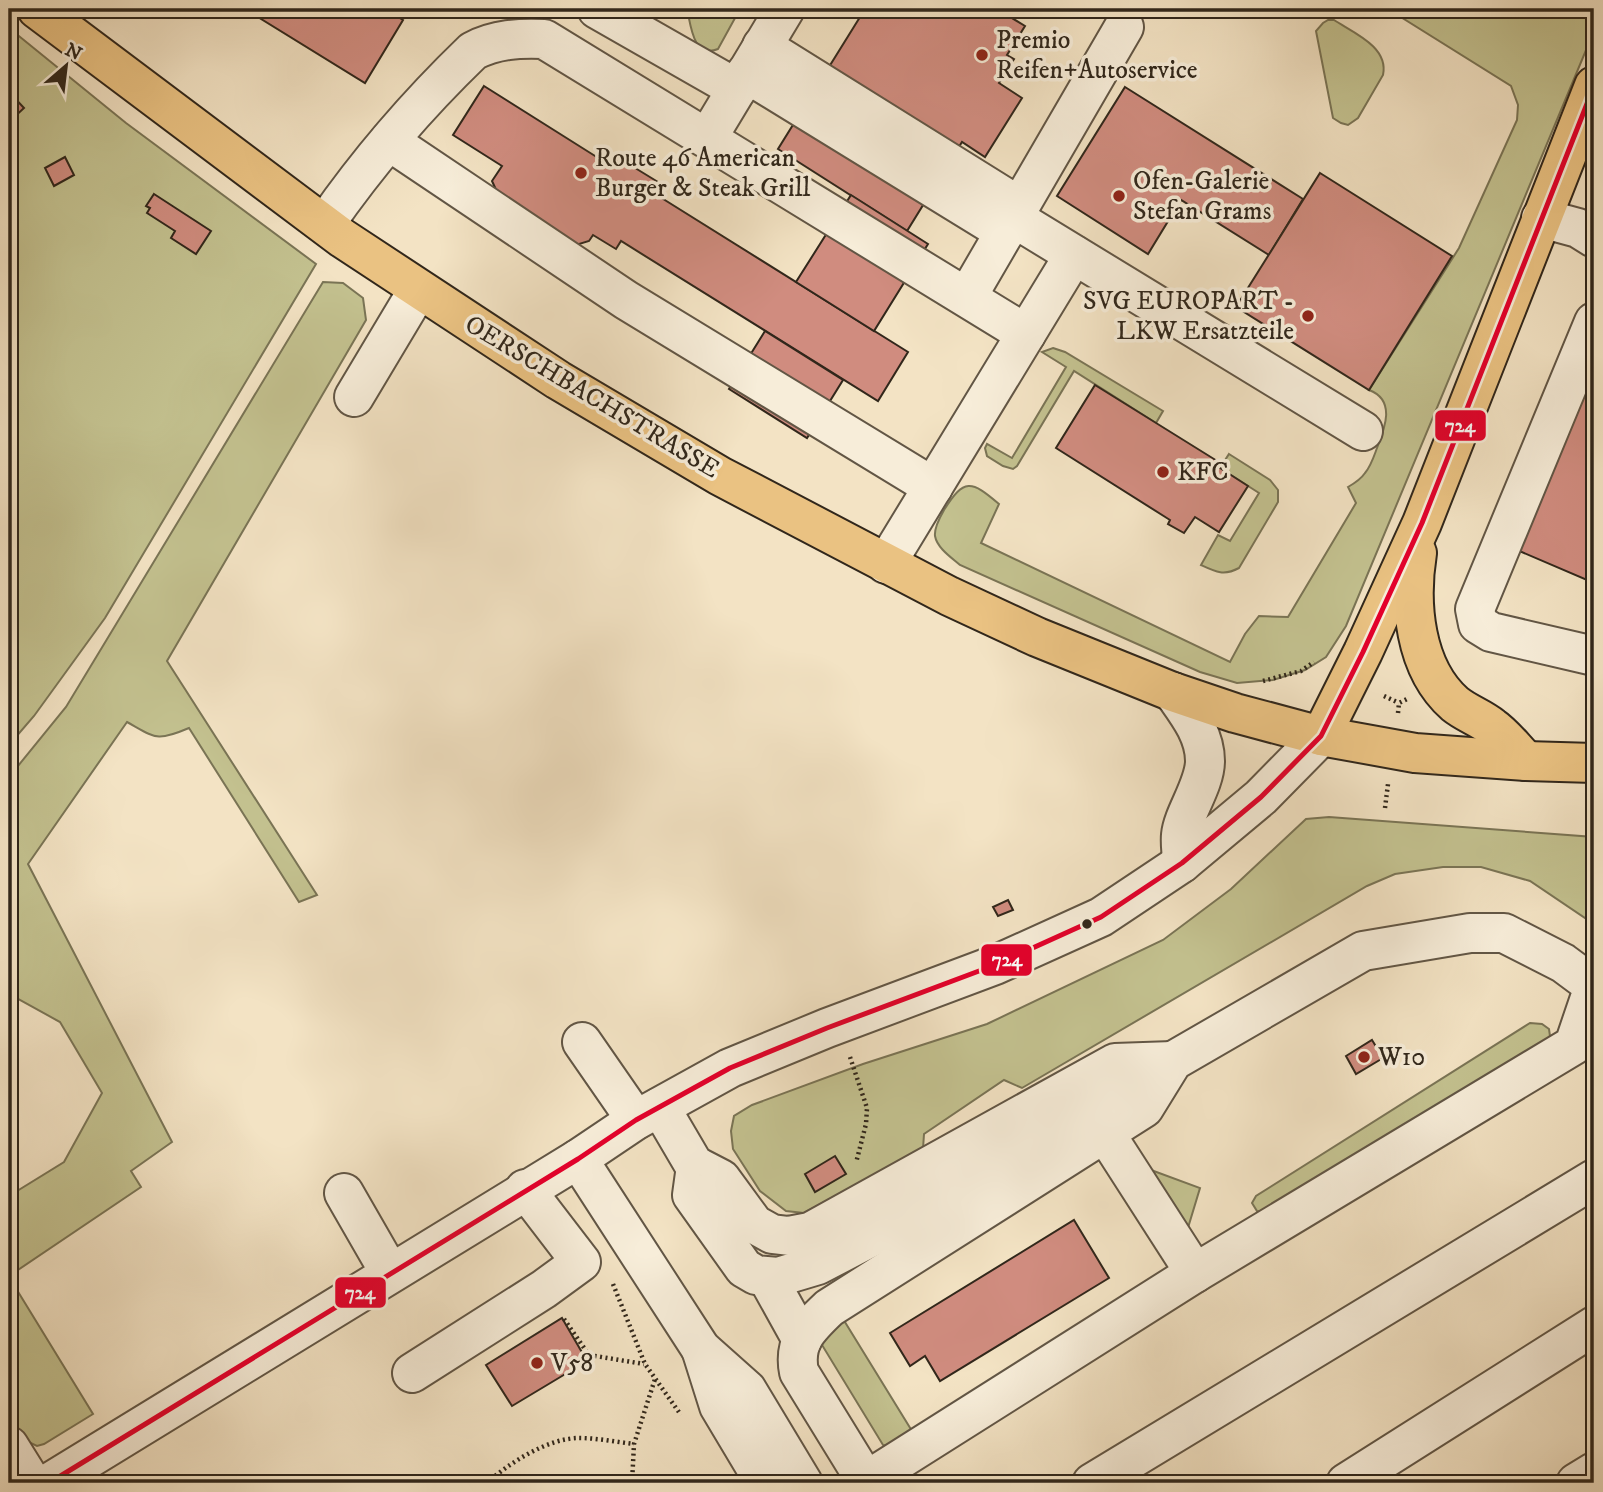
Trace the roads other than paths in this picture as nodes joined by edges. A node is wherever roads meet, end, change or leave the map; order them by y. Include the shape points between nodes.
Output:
1 (597, 9) edge
2 (785, 9) edge
3 (47, 14) edge
4 (1124, 27) dead end
5 (748, 70) junction
6 (1594, 86) edge
7 (708, 138) junction
8 (388, 141) junction
9 (1541, 218) junction
10 (1013, 219) junction
11 (324, 225) junction
12 (1594, 238) edge
13 (1074, 255) junction
14 (418, 290) junction
15 (967, 297) junction
16 (1594, 322) edge
17 (1026, 334) junction
18 (354, 397) dead end
19 (1363, 431) dead end
20 (933, 487) junction
21 (1422, 523) junction
22 (886, 564) junction
23 (1594, 656) edge
24 (1173, 692) junction
25 (1321, 736) junction
26 (1526, 761) junction
27 (1594, 764) edge
28 (1182, 863) junction
29 (1594, 986) edge
30 (582, 1042) dead end
31 (1173, 1061) junction
32 (648, 1114) junction
33 (1105, 1133) junction
34 (578, 1158) junction
35 (696, 1166) junction
36 (1594, 1178) edge
37 (525, 1189) junction
38 (344, 1193) dead end
39 (390, 1273) junction
40 (1195, 1273) junction
41 (767, 1277) junction
42 (1594, 1326) edge
43 (802, 1340) junction
44 (701, 1349) junction
45 (412, 1373) dead end
46 (9, 1446) edge
47 (1594, 1472) edge
48 (866, 1482) edge
49 (32, 1483) edge
50 (49, 1483) edge
51 (765, 1483) edge
52 (803, 1483) edge
53 (1093, 1483) edge
54 (1346, 1483) edge
55 (1576, 1483) edge

1 - 5 street
2 - 5 street
3 - 11 main road, OERSCHBACHSTRASSE
4 - 10 street
5 - 7 street
5 - 10 street
6 - 9 main road
7 - 8 street via 544,38 515,38 473,51
7 - 15 street
8 - 11 street
8 - 20 street via 626,300
9 - 12 street via 1578,228
9 - 21 main road
10 - 13 street
10 - 15 street
11 - 14 main road, OERSCHBACHSTRASSE
13 - 17 street
13 - 19 street
14 - 18 street
14 - 22 main road, OERSCHBACHSTRASSE via 720,476
15 - 17 street
16 - 23 street via 1475,609 1478,624 1491,632
17 - 20 street
20 - 22 street
21 - 25 main road
21 - 26 main road via 1412,583 1419,644 1430,670 1456,705 1494,728
22 - 24 main road, OERSCHBACHSTRASSE via 1037,637
24 - 25 main road, OERSCHBACHSTRASSE
24 - 28 street via 1193,719 1205,762 1181,833
25 - 26 main road, OERSCHBACHSTRASSE via 1392,750
25 - 28 street via 1261,797
26 - 27 main road, OERSCHBACHSTRASSE
28 - 32 street via 1085,925 730,1068
29 - 31 street via 1563,963 1504,933 1470,933 1363,951
29 - 40 street via 1574,1045
30 - 32 street
31 - 33 street via 1144,1108
31 - 35 street via 1115,1063 810,1231 789,1236 772,1234 754,1224 721,1179
31 - 41 street via 881,1232 818,1265
32 - 34 street
32 - 35 street
33 - 40 street
33 - 43 street via 829,1308
34 - 37 street
34 - 44 street
35 - 41 street via 692,1195 744,1268
36 - 53 street
37 - 39 street
37 - 45 street via 580,1262
38 - 39 street
39 - 50 street
40 - 48 street
41 - 43 street
42 - 54 street
43 - 48 street via 796,1356 799,1372
44 - 51 street via 719,1406
44 - 52 street via 747,1390
46 - 49 street
47 - 55 street

